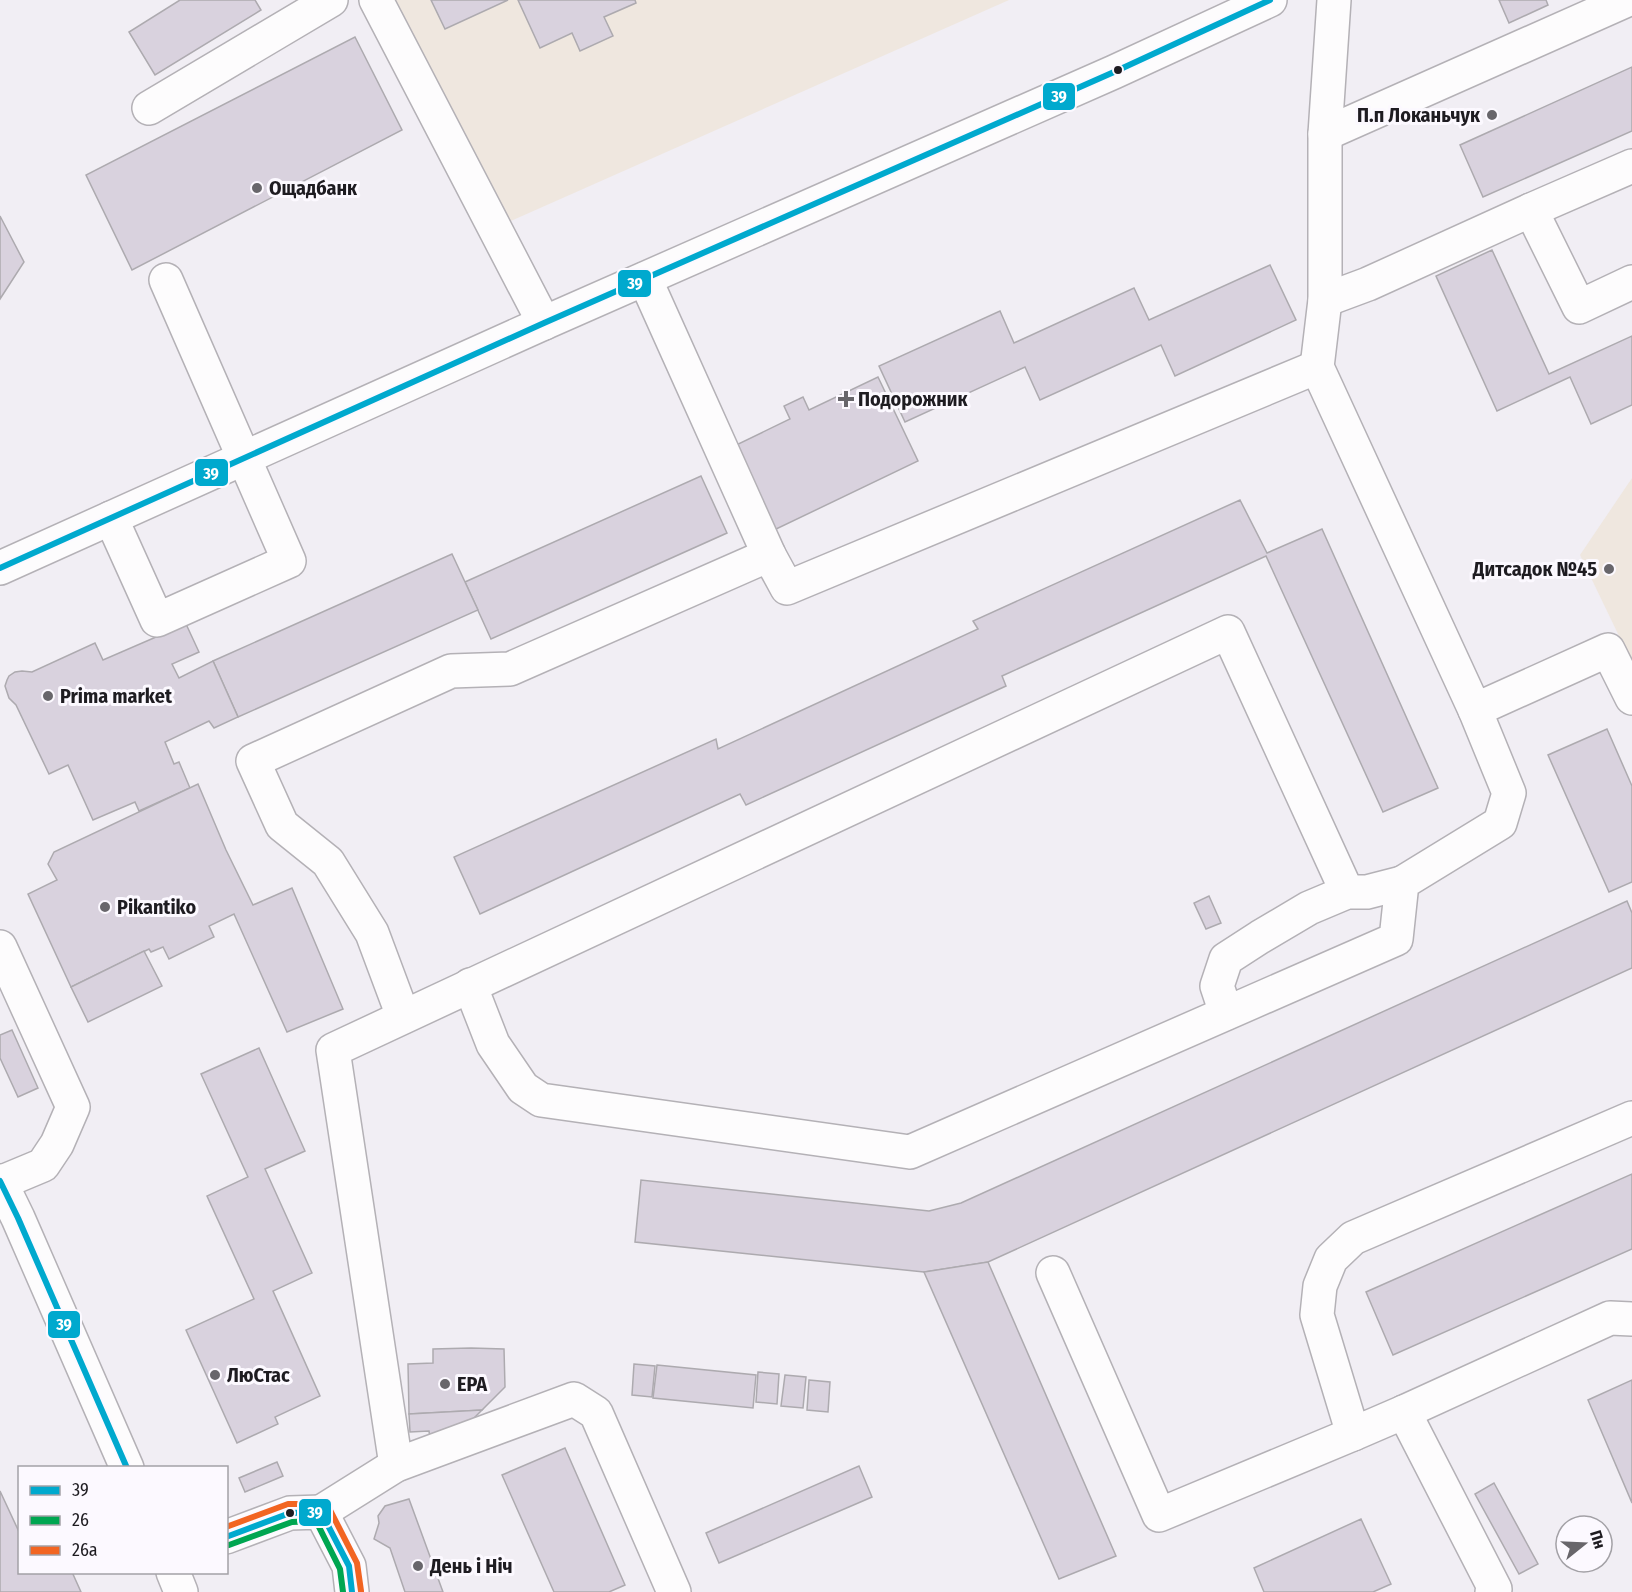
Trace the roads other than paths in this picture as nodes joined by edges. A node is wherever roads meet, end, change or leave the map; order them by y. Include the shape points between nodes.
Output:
1 (331, 0) edge
2 (376, 0) edge
3 (1270, 0) edge
4 (1334, 0) edge
5 (1627, 0) edge
6 (148, 108) dead end
7 (1325, 134) junction
8 (1632, 166) edge
9 (1531, 210) junction
10 (645, 279) junction
11 (166, 280) dead end
12 (1632, 282) edge
13 (1325, 300) junction
14 (544, 323) junction
15 (1317, 367) junction
16 (245, 458) junction
17 (111, 518) junction
18 (769, 555) junction
19 (0, 568) edge
20 (1632, 698) edge
21 (1475, 710) junction
22 (1402, 883) junction
23 (1347, 892) junction
24 (0, 947) edge
25 (470, 985) junction
26 (1226, 1013) junction
27 (404, 1016) junction
28 (1632, 1118) edge
29 (0, 1182) edge
30 (1053, 1274) dead end
31 (1632, 1319) edge
32 (1404, 1412) junction
33 (1353, 1434) junction
34 (396, 1465) junction
35 (127, 1466) edge
36 (321, 1512) junction
37 (228, 1536) edge
38 (174, 1574) edge
39 (182, 1592) edge
40 (352, 1592) edge
41 (674, 1592) edge
42 (1492, 1592) edge

1 - 6 main road
2 - 14 main road
3 - 10 main road
4 - 7 main road
5 - 7 main road
7 - 13 main road
8 - 9 main road
9 - 12 main road via 1579,307
9 - 13 main road
10 - 14 main road
10 - 18 main road
11 - 16 main road
13 - 15 main road
14 - 16 main road
15 - 18 main road via 787,588
15 - 21 main road
16 - 17 main road
16 - 17 main road via 289,561 279,566 157,620
17 - 19 main road
18 - 27 main road via 510,669 451,671 252,761 282,825 328,862 372,933
20 - 21 main road via 1608,650
21 - 22 main road via 1509,793 1500,823
22 - 23 main road via 1367,892
22 - 26 main road via 1396,939
23 - 25 main road via 1228,632
23 - 26 main road via 1309,908 1226,959 1217,986
24 - 29 main road via 73,1107 43,1165
25 - 26 main road via 493,1044 523,1088 541,1100 910,1152
25 - 27 main road
27 - 34 main road via 333,1050
28 - 33 main road via 1353,1238 1331,1259 1320,1286 1317,1315
29 - 35 main road
30 - 33 main road via 1159,1515
31 - 32 main road via 1610,1317
32 - 33 main road
32 - 42 main road via 1495,1589
34 - 36 main road
34 - 41 main road via 574,1399 596,1413
36 - 37 main road via 290,1513
36 - 40 main road via 349,1566
38 - 39 main road

